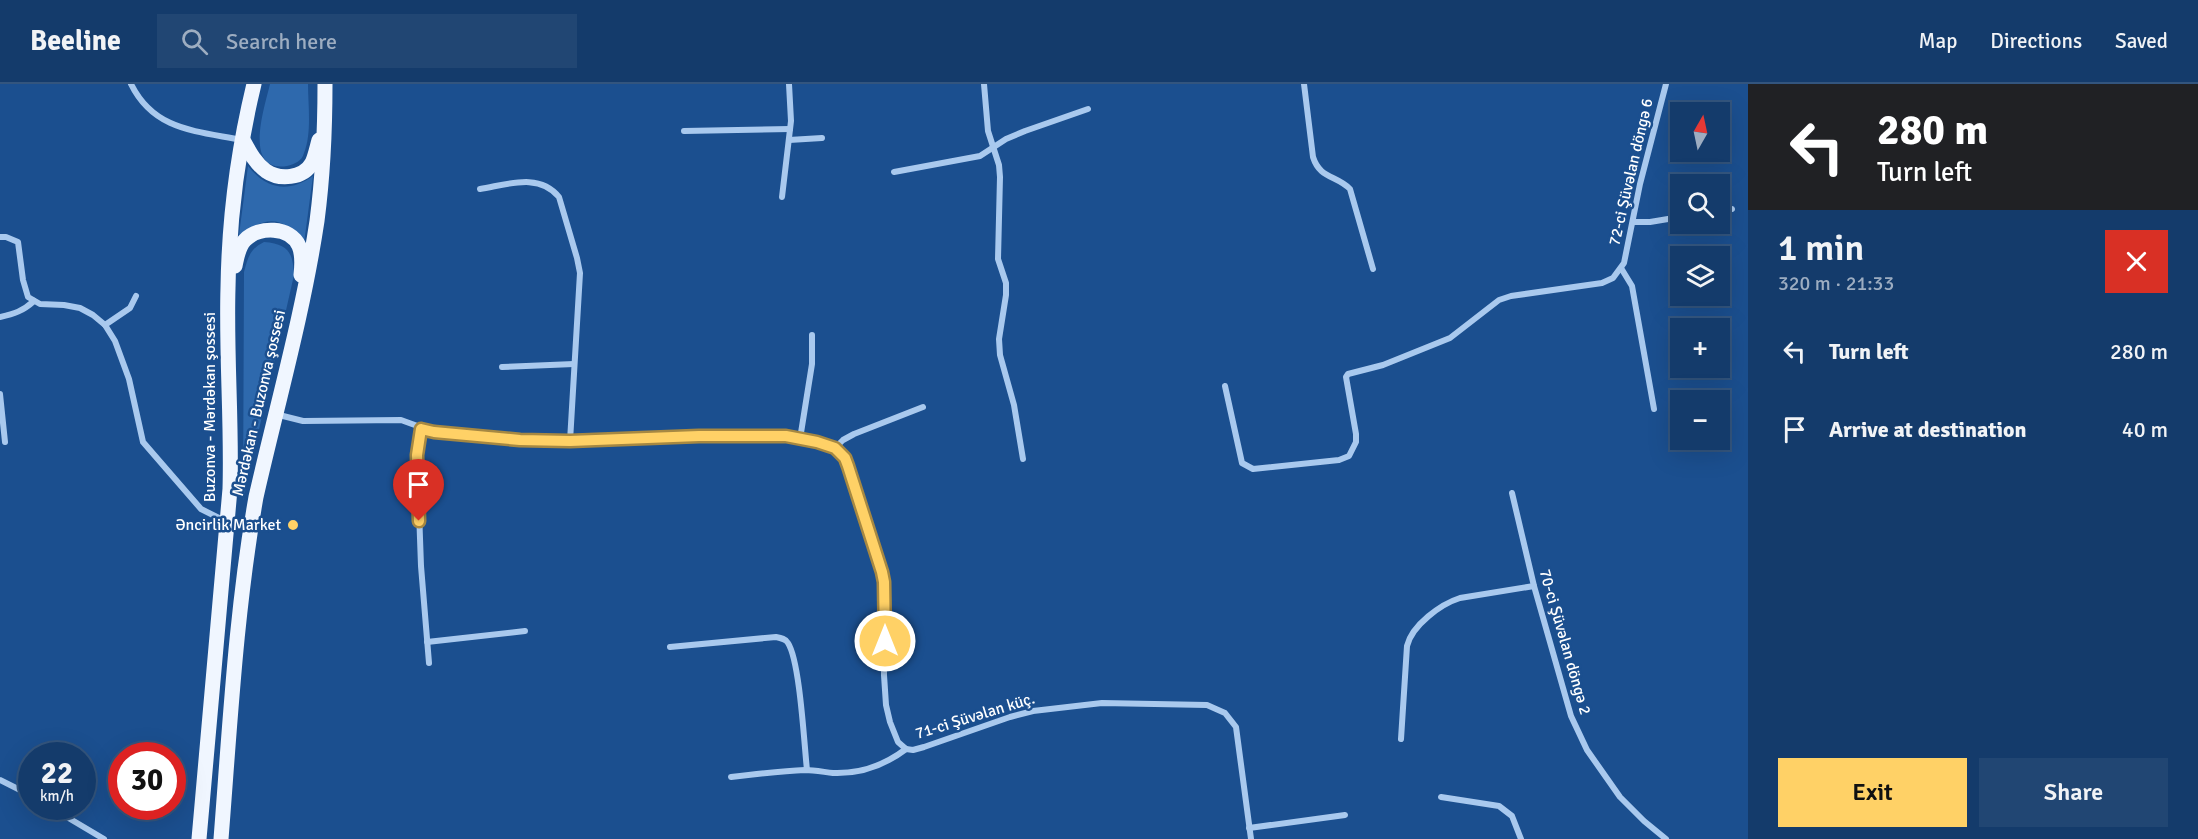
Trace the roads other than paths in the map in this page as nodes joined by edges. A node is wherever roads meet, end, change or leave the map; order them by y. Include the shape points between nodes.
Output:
1 (131, 84) edge
2 (255, 84) edge
3 (325, 84) edge
4 (789, 84) edge
5 (984, 84) edge
6 (1304, 84) edge
7 (1666, 84) edge
8 (1088, 109) dead end
9 (325, 110) junction
10 (790, 129) junction
11 (684, 131) dead end
12 (822, 138) dead end
13 (243, 140) junction
14 (789, 140) junction
15 (992, 148) junction
16 (894, 172) dead end
17 (480, 189) dead end
18 (782, 197) dead end
19 (1670, 218) edge
20 (1633, 222) junction
21 (0, 237) edge
22 (1373, 268) dead end
23 (1621, 268) junction
24 (136, 296) dead end
25 (34, 302) junction
26 (0, 317) edge
27 (228, 320) junction
28 (105, 325) junction
29 (295, 331) junction
30 (812, 335) dead end
31 (574, 364) junction
32 (502, 367) dead end
33 (1225, 386) dead end
34 (0, 394) edge
35 (923, 407) dead end
36 (1654, 409) dead end
37 (275, 414) junction
38 (421, 429) junction
39 (800, 439) junction
40 (570, 441) junction
41 (5, 442) dead end
42 (835, 448) junction
43 (1023, 459) dead end
44 (1512, 493) dead end
45 (228, 522) junction
46 (1534, 586) junction
47 (525, 631) dead end
48 (427, 642) junction
49 (670, 647) dead end
50 (429, 663) dead end
51 (1401, 740) dead end
52 (906, 749) junction
53 (807, 770) junction
54 (731, 777) dead end
55 (0, 780) edge
56 (18, 789) edge
57 (1441, 797) dead end
58 (1345, 815) dead end
59 (72, 820) edge
60 (1249, 828) junction
61 (104, 839) edge
62 (199, 839) edge
63 (221, 839) edge
64 (1251, 839) edge
65 (1521, 839) edge
66 (1666, 839) edge

1 - 13 street via 153,114 166,122
2 - 13 main road, Buzonva - Mərdəkan şossesi
3 - 9 main road, Mərdəkan - Buzonva şossesi
4 - 10 street
5 - 15 street
6 - 22 street via 1316,168 1350,189
7 - 20 street, 72-ci Şüvəlan döngə 6
8 - 15 street via 1025,131
9 - 13 main road via 312,164 294,176 279,177 266,171
9 - 29 main road, Mərdəkan - Buzonva şossesi via 317,219
10 - 11 street
10 - 14 street
12 - 14 street
13 - 27 main road, Buzonva - Mərdəkan şossesi via 229,259
14 - 18 street
15 - 16 street via 980,156
15 - 43 street via 999,165 998,259 1006,289 1000,355
17 - 31 street via 536,182 559,197 580,273
19 - 20 street
20 - 23 street, 72-ci Şüvəlan döngə 6
21 - 25 street via 18,242 25,291
23 - 33 street, 72-ci Şüvəlan döngə 6 via 1602,283 1499,300 1450,338 1383,365 1348,374 1356,442 1349,456 1340,460 1248,467 1242,463
23 - 36 street via 1632,286
24 - 28 street via 130,308
25 - 26 street
25 - 28 street via 80,308
27 - 29 main road via 237,254 243,241 255,232 282,232 299,246 302,262
27 - 45 main road, Buzonva - Mərdəkan şossesi
28 - 45 street via 129,379 143,442 201,509
29 - 37 main road, Mərdəkan - Buzonva şossesi
30 - 39 street via 813,364
31 - 32 street
31 - 40 street
34 - 41 street
35 - 42 street via 854,434
37 - 38 street via 303,421 401,420
37 - 63 main road, Mərdəkan - Buzonva şossesi via 249,532
38 - 40 street via 520,440
38 - 48 street via 417,455
39 - 40 street via 762,435
39 - 42 street
42 - 52 street, 71-ci Şüvəlan küç. via 845,458 882,572 886,705 894,735
44 - 46 street, 70-ci Şüvəlan döngə 2
45 - 62 main road, Buzonva - Mərdəkan şossesi
46 - 51 street via 1449,602 1412,631 1407,646
46 - 66 street, 70-ci Şüvəlan döngə 2 via 1571,716 1587,750 1620,797
47 - 48 street
48 - 50 street
49 - 53 street via 776,637 788,642 795,665
52 - 53 street via 867,769 834,773
52 - 60 street, 71-ci Şüvəlan küç. via 924,747 1010,717 1067,705 1207,705 1225,713 1236,728
53 - 54 street
55 - 56 street
57 - 65 street via 1499,806 1512,816
58 - 60 street
59 - 61 street
60 - 64 street, 71-ci Şüvəlan küç.

